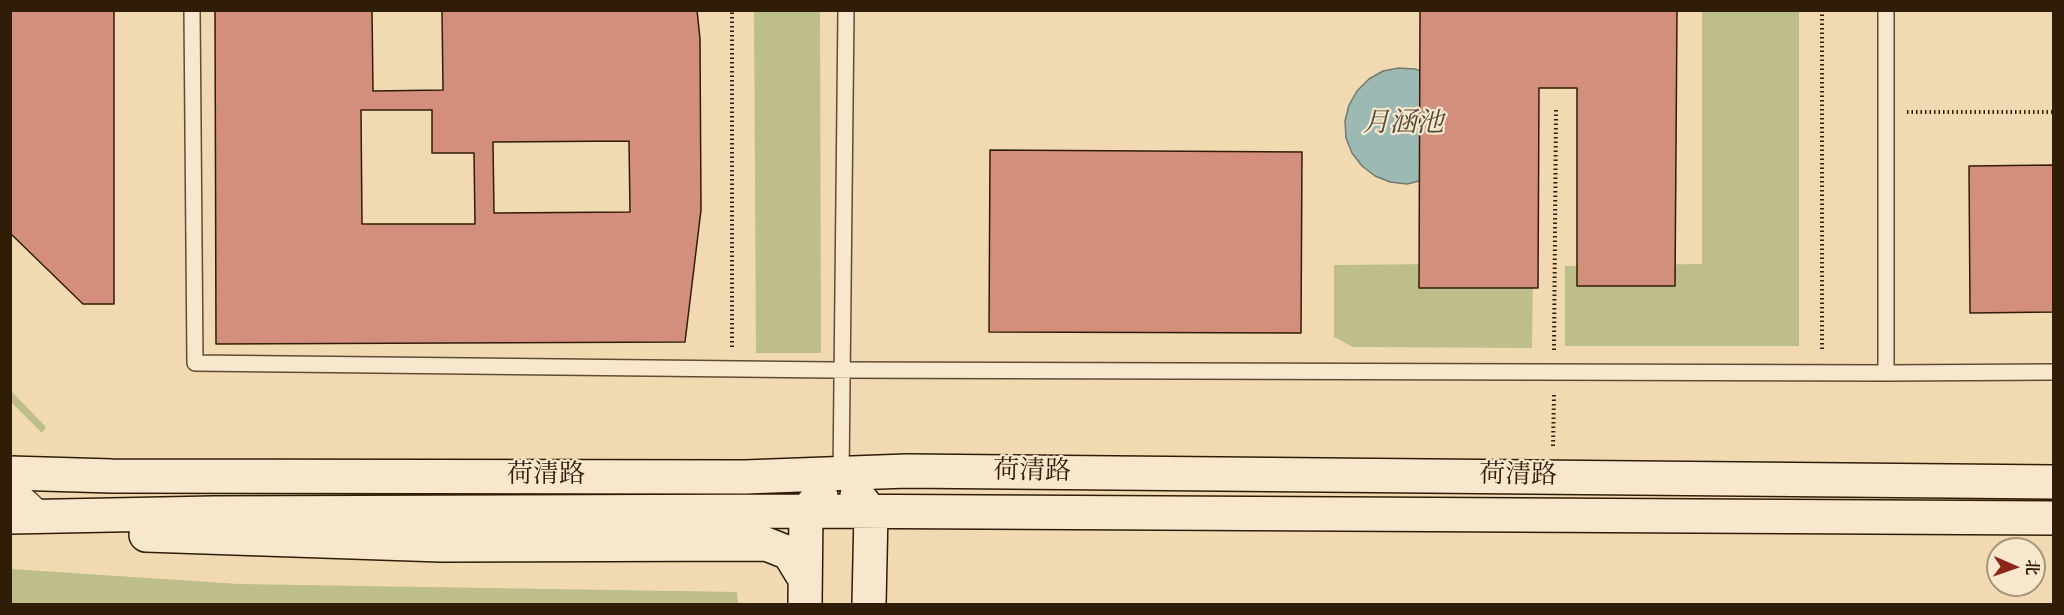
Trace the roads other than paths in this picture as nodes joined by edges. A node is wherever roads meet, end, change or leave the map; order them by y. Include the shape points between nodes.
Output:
1 (192, 10) edge
2 (846, 10) edge
3 (1886, 10) edge
4 (844, 370) junction
5 (2054, 372) edge
6 (1886, 373) junction
7 (10, 473) edge
8 (841, 475) junction
9 (2054, 482) edge
10 (10, 493) edge
11 (806, 511) junction
12 (871, 512) junction
13 (23, 517) edge
14 (2054, 518) edge
15 (805, 592) edge
16 (868, 604) edge

1 - 4 lane via 195,363
2 - 4 lane
3 - 6 lane
4 - 6 lane
4 - 8 lane
5 - 6 lane
7 - 8 main road, 荷清路
8 - 9 main road, 荷清路 via 918,471
8 - 11 main road
8 - 12 main road
10 - 13 main road
11 - 12 main road, 荷清路
11 - 13 main road, 荷清路
11 - 15 main road
12 - 14 main road, 荷清路
12 - 16 main road
13 - 15 main road via 117,535 441,544 766,544 789,553

